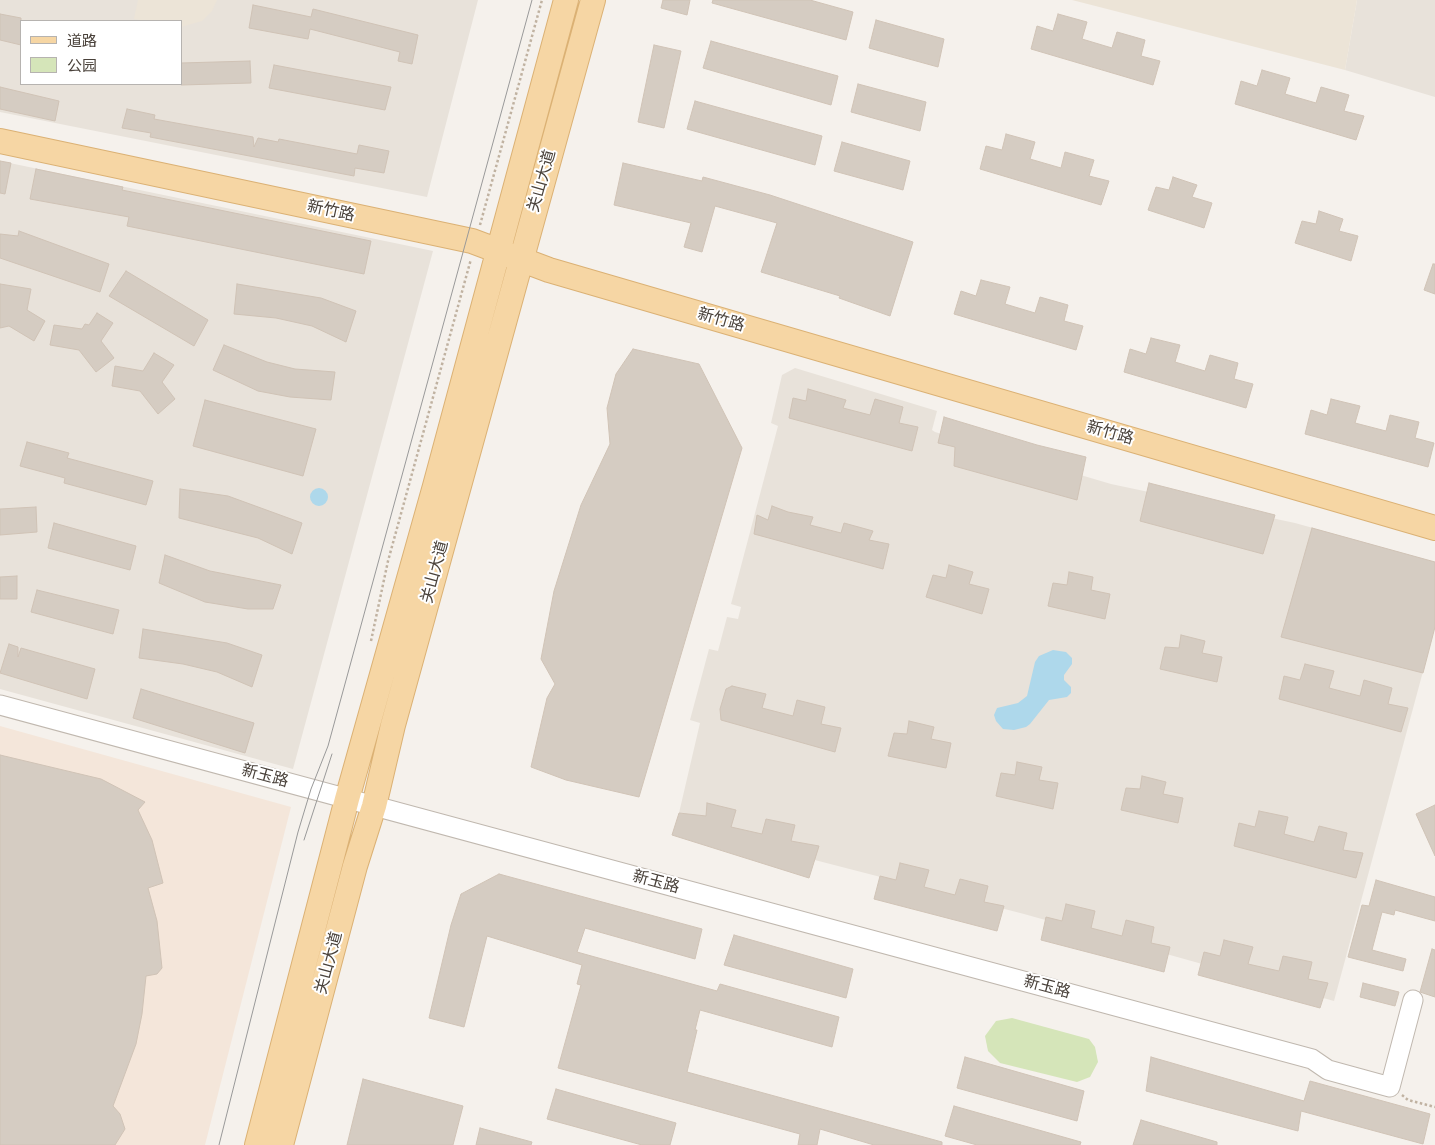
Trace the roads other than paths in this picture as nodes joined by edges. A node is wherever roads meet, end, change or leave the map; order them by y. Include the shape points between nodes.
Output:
1 (566, 0) edge
2 (593, 0) edge
3 (0, 141) edge
4 (510, 255) junction
5 (1435, 528) edge
6 (0, 705) edge
7 (347, 799) junction
8 (374, 806) junction
9 (1412, 1000) dead end
10 (257, 1145) edge
11 (281, 1145) edge

1 - 4 main road, 关山大道
2 - 4 main road, 关山大道
3 - 4 main road, 新竹路 via 476,243
4 - 5 main road, 新竹路 via 549,270
4 - 7 main road, 关山大道
4 - 8 main road, 关山大道
6 - 7 street, 新玉路
7 - 8 street, 新玉路
7 - 10 main road, 关山大道
8 - 9 street, 新玉路 via 1312,1059 1328,1070 1390,1087
8 - 11 main road, 关山大道

